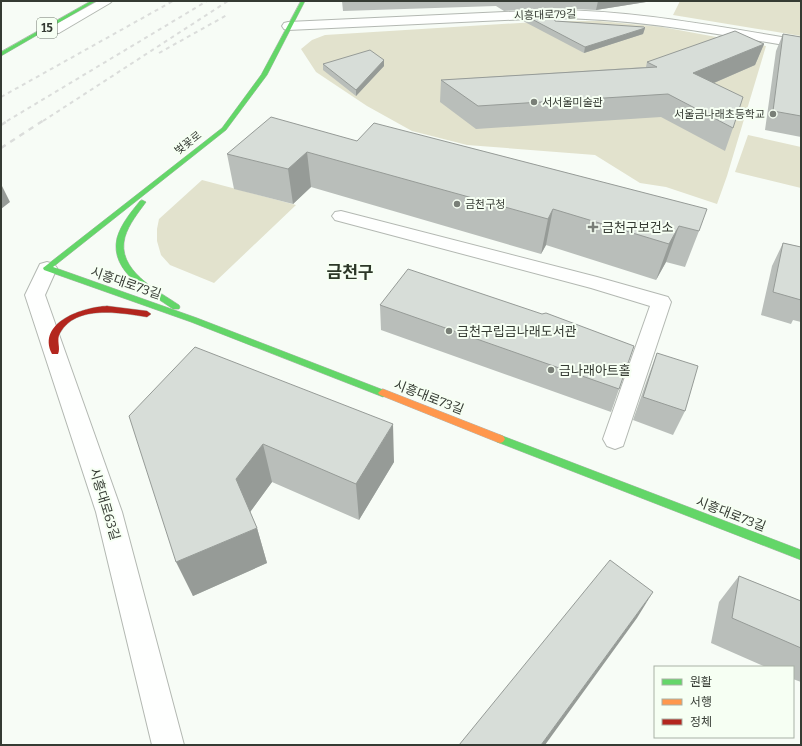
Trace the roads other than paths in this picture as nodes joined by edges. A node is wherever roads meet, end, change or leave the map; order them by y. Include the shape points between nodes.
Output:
1 (94, 1) edge
2 (106, 1) edge
3 (303, 1) edge
4 (288, 26) junction
5 (56, 30) dead end
6 (801, 44) edge
7 (1, 54) edge
8 (159, 180) junction
9 (341, 216) dead end
10 (47, 268) junction
11 (194, 320) junction
12 (55, 352) junction
13 (615, 439) dead end
14 (801, 555) edge
15 (168, 745) edge

1 - 7 main road, 15
2 - 5 street
3 - 4 main road, 벚꽃로
4 - 6 street, 시흥대로79길 via 587,14 665,22
4 - 8 main road, 벚꽃로 via 276,54 235,116 224,129
8 - 10 main road, 벚꽃로
8 - 11 main road via 128,219 118,243 120,254 132,274
9 - 13 street via 660,302
10 - 11 main road, 시흥대로73길
10 - 12 street, 시흥대로63길 via 35,295
11 - 12 main road via 93,310 65,322 54,337
11 - 14 main road, 시흥대로73길
12 - 15 street, 시흥대로63길 via 109,512

